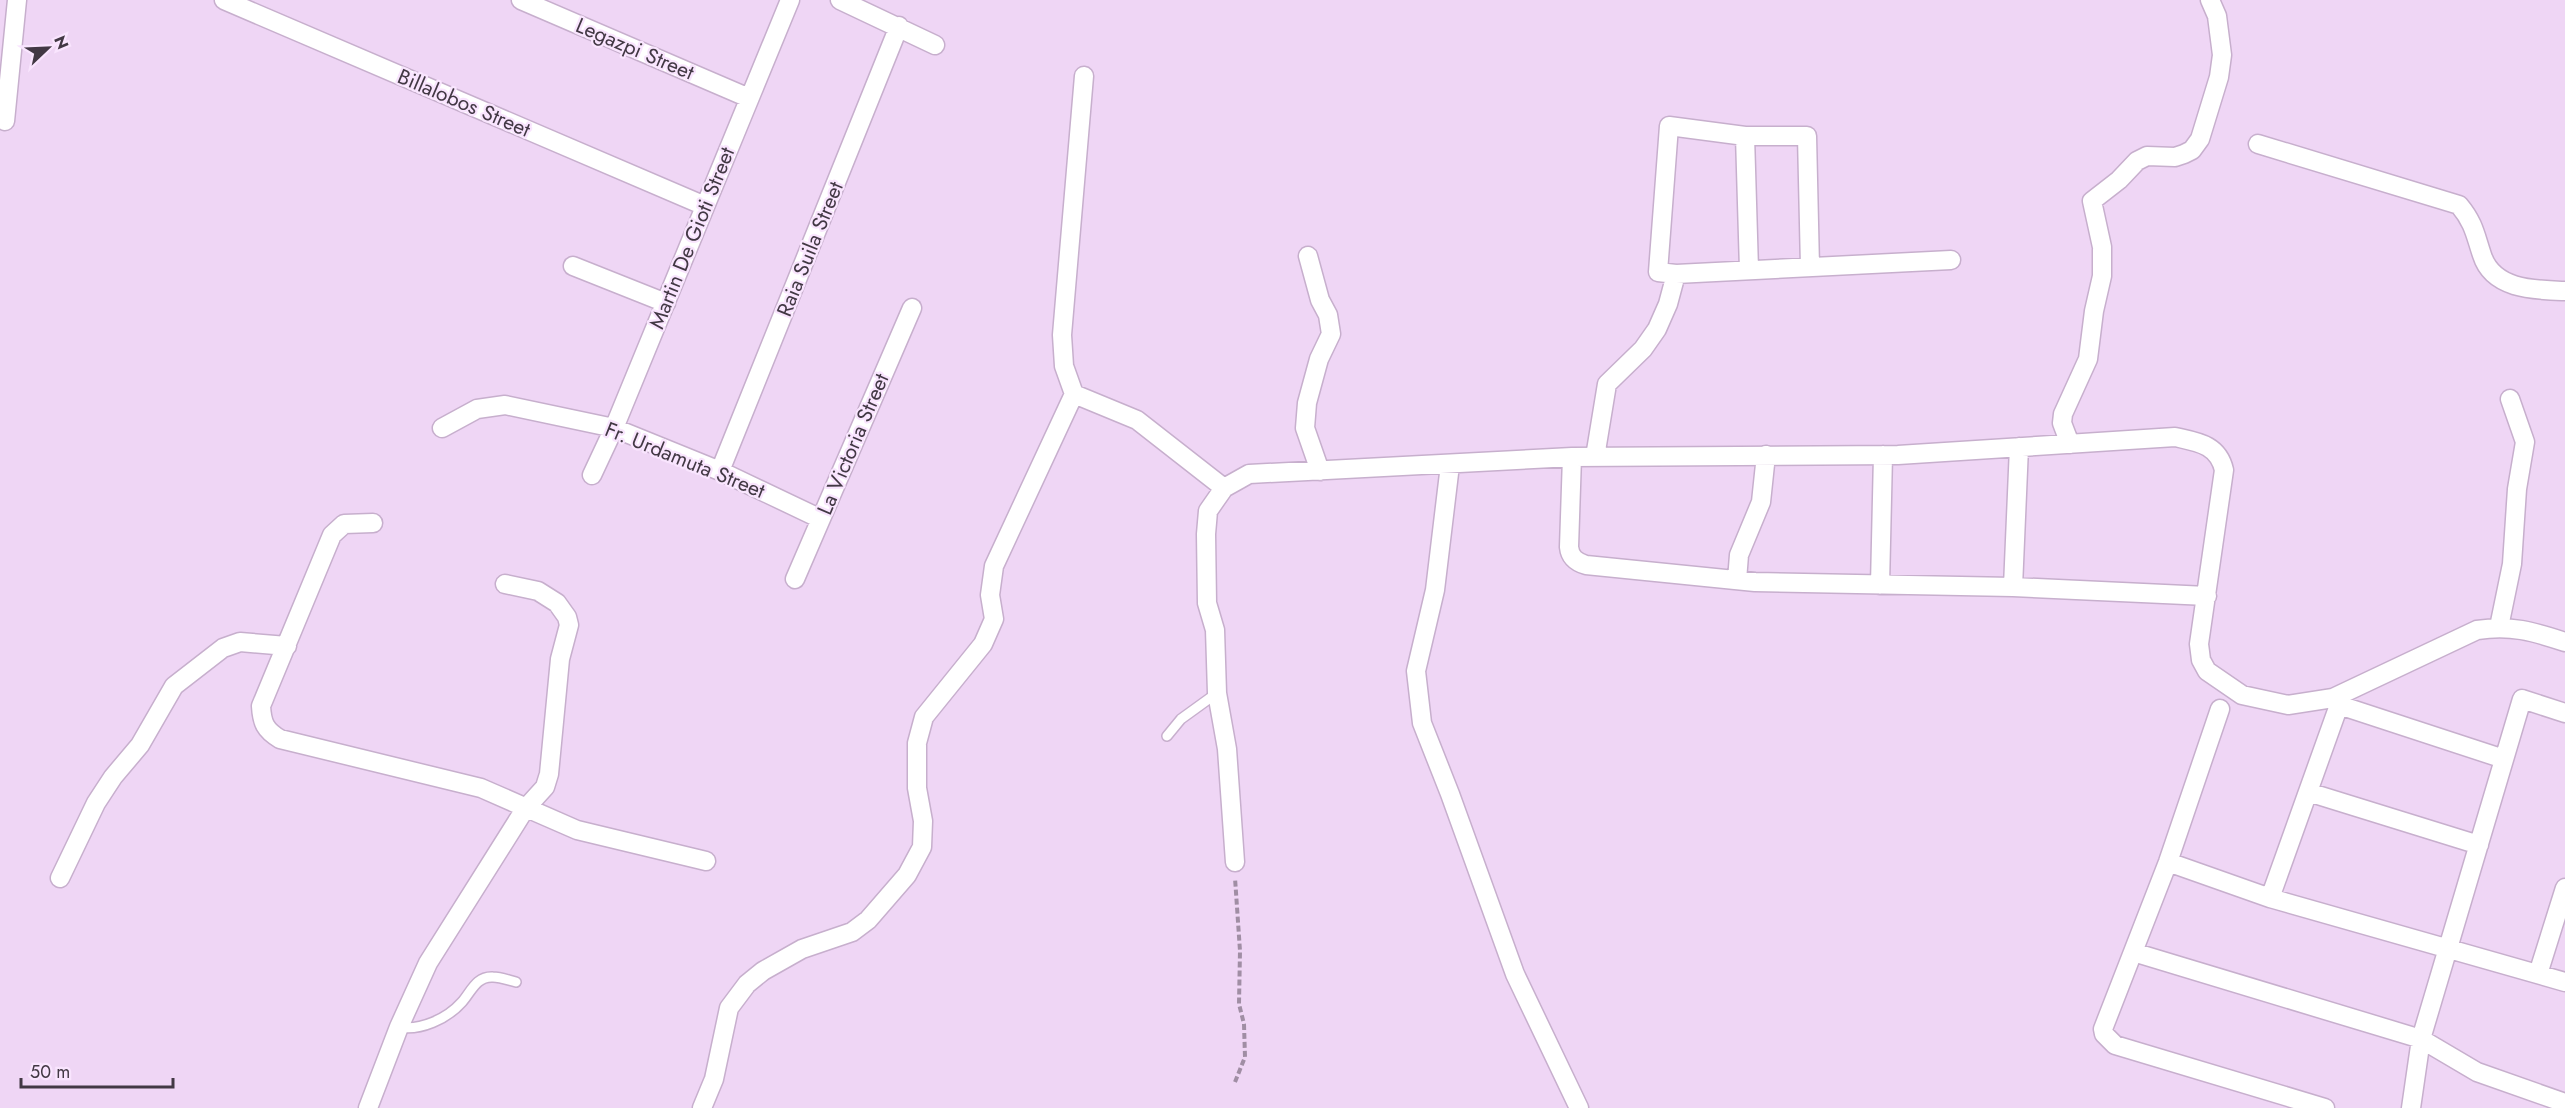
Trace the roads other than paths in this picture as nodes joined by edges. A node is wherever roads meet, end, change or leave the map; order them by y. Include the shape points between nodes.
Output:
1 (17, 0) edge
2 (224, 0) edge
3 (521, 0) edge
4 (790, 0) edge
5 (840, 0) edge
6 (2210, 0) edge
7 (899, 26) junction
8 (935, 45) dead end
9 (1084, 76) dead end
10 (749, 98) junction
11 (4, 122) dead end
12 (1745, 136) junction
13 (2258, 144) dead end
14 (705, 206) junction
15 (1308, 256) dead end
16 (1951, 260) dead end
17 (573, 266) dead end
18 (1810, 267) junction
19 (1749, 270) junction
20 (1676, 274) junction
21 (2565, 291) edge
22 (666, 303) junction
23 (912, 308) dead end
24 (1074, 394) junction
25 (2510, 399) dead end
26 (442, 428) dead end
27 (614, 429) junction
28 (2070, 444) junction
29 (2019, 447) junction
30 (1766, 455) junction
31 (1883, 455) junction
32 (1572, 457) junction
33 (1595, 457) junction
34 (1450, 465) junction
35 (720, 471) junction
36 (1320, 471) junction
37 (592, 475) dead end
38 (1224, 488) junction
39 (821, 519) junction
40 (373, 524) dead end
41 (795, 579) dead end
42 (1737, 580) junction
43 (505, 584) dead end
44 (1880, 585) junction
45 (2013, 587) junction
46 (2207, 596) junction
47 (2499, 627) junction
48 (2565, 642) edge
49 (287, 646) junction
50 (1217, 693) junction
51 (2220, 709) dead end
52 (2565, 712) edge
53 (1167, 736) dead end
54 (2504, 759) junction
55 (2308, 792) junction
56 (525, 808) junction
57 (2479, 845) junction
58 (706, 861) dead end
59 (1234, 862) road end
60 (2168, 862) junction
61 (60, 878) dead end
62 (2565, 888) edge
63 (2270, 898) junction
64 (2448, 950) junction
65 (2133, 952) junction
66 (2538, 974) junction
67 (2565, 981) edge
68 (516, 982) dead end
69 (399, 1027) junction
70 (2421, 1039) junction
71 (2565, 1103) edge
72 (368, 1108) edge
73 (702, 1108) edge
74 (1579, 1108) edge
75 (2325, 1108) edge
76 (2411, 1108) edge

1 - 11 street
2 - 14 street, Billalobos Street
3 - 10 street, Legazpi Street
4 - 10 street, Martin De Gioti Street
5 - 7 street
6 - 28 street via 2217,16 2222,55 2200,139 2192,150 2175,157 2154,155 2137,161 2092,201 2103,262 2088,359 2063,414 2062,423
7 - 8 street
7 - 35 street, Raia Suila Street
9 - 24 street via 1062,335 1064,366
10 - 14 street, Martin De Gioti Street
12 - 18 street via 1807,136
12 - 19 street
12 - 20 street via 1669,126 1658,272
13 - 21 street via 2459,206 2471,219 2483,257 2501,281
14 - 22 street, Martin De Gioti Street
15 - 36 street via 1331,334 1319,359 1307,403 1305,428
16 - 18 street
17 - 22 street
18 - 19 street
19 - 20 street
20 - 33 street via 1657,328 1643,349 1607,384
22 - 27 street, Martin De Gioti Street
23 - 39 street, La Victoria Street
24 - 38 street via 1137,420
24 - 73 street via 993,566 990,595 994,619 983,644 924,717 917,743 916,788 923,822 922,847 907,875 868,920 852,932 802,949 747,984 729,1008 714,1079
25 - 47 street via 2525,449 2517,489 2512,564
26 - 27 street, Fr. Urdamuta Street via 477,409 505,405
27 - 35 street, Fr. Urdamuta Street
27 - 37 street, Martin De Gioti Street
28 - 29 street
28 - 46 street via 2175,437 2207,445 2216,452 2224,470
29 - 31 street
29 - 45 street
30 - 31 street
30 - 33 street
30 - 42 street via 1761,502 1739,555
31 - 44 street
32 - 33 street
32 - 34 street
32 - 42 street via 1569,547 1578,563
34 - 36 street
34 - 74 street via 1435,590 1416,670 1422,723 1515,974
35 - 39 street, Fr. Urdamuta Street
36 - 38 street via 1249,474
38 - 50 street via 1208,511 1206,534 1207,603 1215,630
39 - 41 street, La Victoria Street
40 - 49 street via 344,524 332,535
42 - 44 street
43 - 56 street via 538,591 557,603 569,625 560,659 549,774 545,787
44 - 45 street
45 - 46 street
46 - 47 street via 2199,644 2207,671 2242,695 2288,705 2333,698 2477,630
47 - 48 street via 2517,627
49 - 56 street via 261,706 262,723 269,732 280,739 481,788
49 - 61 street via 240,642 223,648 174,686 140,745 96,803
50 - 53 lane via 1181,719
50 - 59 street via 1227,749
51 - 60 street
52 - 54 street via 2522,699
54 - 55 street via 2339,705
54 - 57 street
55 - 57 street
55 - 63 street
56 - 58 street via 577,830
56 - 69 street via 428,963
57 - 64 street
60 - 63 street
60 - 65 street
62 - 66 street
63 - 64 street
64 - 66 street
64 - 70 street
65 - 70 street
65 - 75 street via 2103,1029 2115,1045
66 - 67 street
68 - 69 lane via 491,976 473,985 463,1002 448,1014 410,1029
69 - 72 street
70 - 71 street via 2477,1072
70 - 76 street

